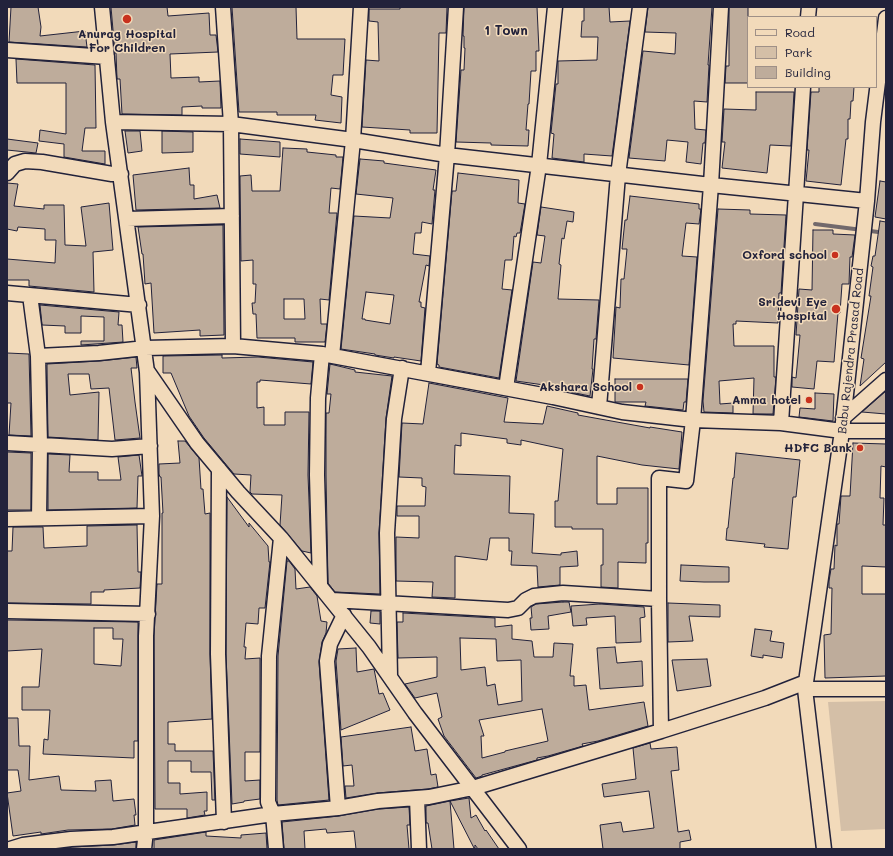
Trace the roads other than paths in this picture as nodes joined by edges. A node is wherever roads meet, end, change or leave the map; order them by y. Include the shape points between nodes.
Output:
1 (102, 7) edge
2 (223, 7) edge
3 (361, 7) edge
4 (456, 7) edge
5 (555, 7) edge
6 (640, 7) edge
7 (721, 7) edge
8 (886, 18) edge
9 (7, 50) edge
10 (107, 57) junction
11 (804, 88) edge
12 (113, 122) junction
13 (231, 124) junction
14 (353, 140) junction
15 (447, 155) junction
16 (539, 165) junction
17 (7, 173) edge
18 (121, 174) junction
19 (618, 175) junction
20 (711, 185) junction
21 (796, 194) junction
22 (868, 201) junction
23 (232, 216) junction
24 (127, 219) junction
25 (7, 292) edge
26 (30, 295) junction
27 (139, 304) junction
28 (233, 346) junction
29 (145, 348) junction
30 (327, 355) junction
31 (38, 356) junction
32 (402, 368) junction
33 (148, 372) junction
34 (428, 373) junction
35 (886, 380) edge
36 (506, 388) junction
37 (599, 407) junction
38 (693, 420) junction
39 (781, 423) junction
40 (842, 424) junction
41 (886, 432) edge
42 (7, 443) edge
43 (40, 446) junction
44 (150, 446) junction
45 (219, 469) junction
46 (152, 516) junction
47 (39, 518) junction
48 (7, 519) edge
49 (281, 538) junction
50 (320, 584) junction
51 (659, 599) junction
52 (332, 600) junction
53 (388, 603) junction
54 (7, 611) edge
55 (148, 614) junction
56 (344, 615) junction
57 (390, 676) junction
58 (805, 686) junction
59 (886, 689) edge
60 (661, 731) junction
61 (473, 788) junction
62 (417, 798) junction
63 (338, 808) junction
64 (273, 814) junction
65 (224, 822) junction
66 (146, 831) junction
67 (10, 849) edge
68 (144, 849) edge
69 (276, 849) edge
70 (419, 849) edge
71 (519, 849) edge
72 (824, 849) edge

1 - 10 street
2 - 13 street
3 - 14 street
4 - 15 street
5 - 16 street
6 - 19 street
7 - 20 street
8 - 22 street, Babu Rajendra Prasad Road via 873,122
9 - 10 street
10 - 12 street
11 - 21 street
12 - 13 street
12 - 18 street
13 - 14 street
13 - 23 street
14 - 15 street
14 - 30 street
15 - 16 street
15 - 34 street
16 - 19 street
16 - 36 street
17 - 18 street via 15,164 42,162
18 - 24 street
19 - 20 street
19 - 37 street
20 - 21 street
20 - 38 street
21 - 22 street
21 - 39 street
22 - 40 street, Babu Rajendra Prasad Road
23 - 24 street
23 - 28 street
24 - 27 street
25 - 26 street
26 - 27 street
26 - 31 street
27 - 29 street
28 - 29 street
28 - 30 street
29 - 31 street
29 - 33 street
30 - 32 street
30 - 50 street via 318,398
31 - 43 street
32 - 34 street
32 - 53 street via 394,419 388,498
33 - 44 street
33 - 45 street via 197,443
34 - 36 street
35 - 40 street
36 - 37 street
37 - 38 street
38 - 39 street
38 - 51 street via 686,481 660,478
39 - 40 street
40 - 41 street
40 - 58 street, Babu Rajendra Prasad Road
42 - 43 street
43 - 44 street
43 - 47 street
44 - 46 street
45 - 49 street
45 - 65 street via 218,654
46 - 47 street
46 - 55 street
47 - 48 street
49 - 50 street
49 - 64 street via 269,656 268,802
50 - 52 street
51 - 53 street via 564,593 534,596 518,608 508,610
51 - 60 street
52 - 53 street
52 - 56 street
53 - 57 street
54 - 55 street
55 - 66 street
56 - 57 street
56 - 63 street via 330,644 326,661
57 - 61 street
58 - 59 street
58 - 60 street
58 - 72 street, Babu Rajendra Prasad Road
60 - 61 street
61 - 62 street
61 - 71 street
62 - 63 street
62 - 70 street
63 - 64 street
64 - 65 street
64 - 69 street
65 - 66 street
66 - 67 street via 113,837 22,845
66 - 68 street

